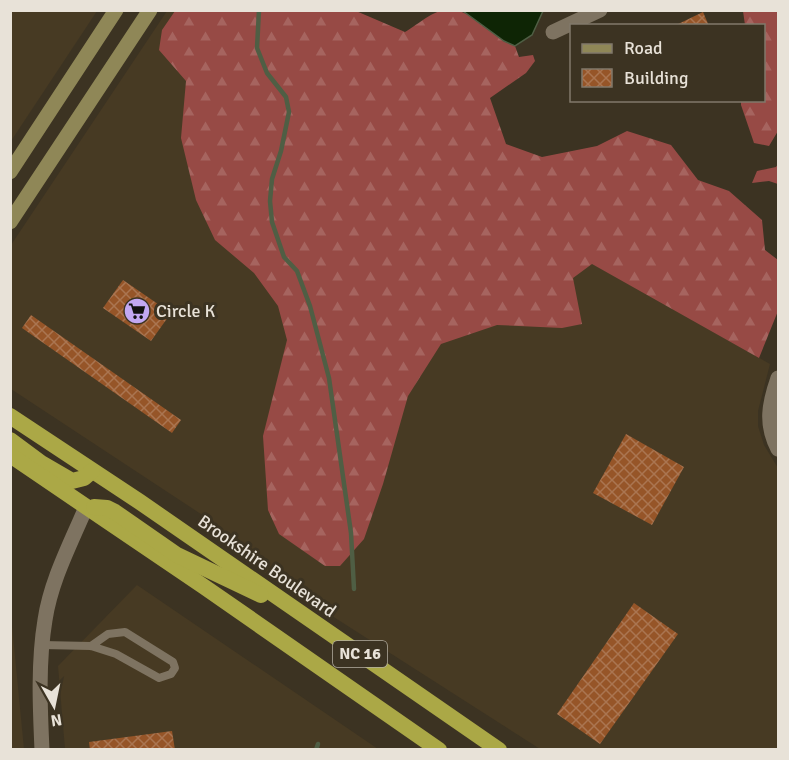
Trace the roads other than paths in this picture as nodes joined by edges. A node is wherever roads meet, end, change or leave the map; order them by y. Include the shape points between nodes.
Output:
1 (116, 10) edge
2 (150, 10) edge
3 (600, 10) edge
4 (570, 24) edge
5 (570, 24) edge
6 (553, 32) dead end
7 (10, 172) edge
8 (10, 222) edge
9 (778, 378) edge
10 (10, 416) edge
11 (10, 440) edge
12 (778, 449) edge
13 (10, 455) edge
14 (92, 471) junction
15 (86, 507) junction
16 (302, 614) junction
17 (42, 645) junction
18 (91, 646) junction
19 (42, 750) edge
20 (439, 750) edge
21 (499, 750) edge

1 - 7 main road
2 - 8 main road
3 - 4 street
5 - 6 street
9 - 12 street via 768,417
10 - 14 highway, Brookshire Boulevard / NC 16
11 - 14 highway via 72,481
13 - 15 highway, NC 16
14 - 16 highway, Brookshire Boulevard / NC 16
15 - 16 highway via 107,508 177,555
15 - 17 street via 62,561 48,605
15 - 20 highway, NC 16
16 - 21 highway, Brookshire Boulevard / NC 16
17 - 18 lane
17 - 19 street
18 - 18 lane via 108,634 125,632 173,662 175,668 159,678 116,654

